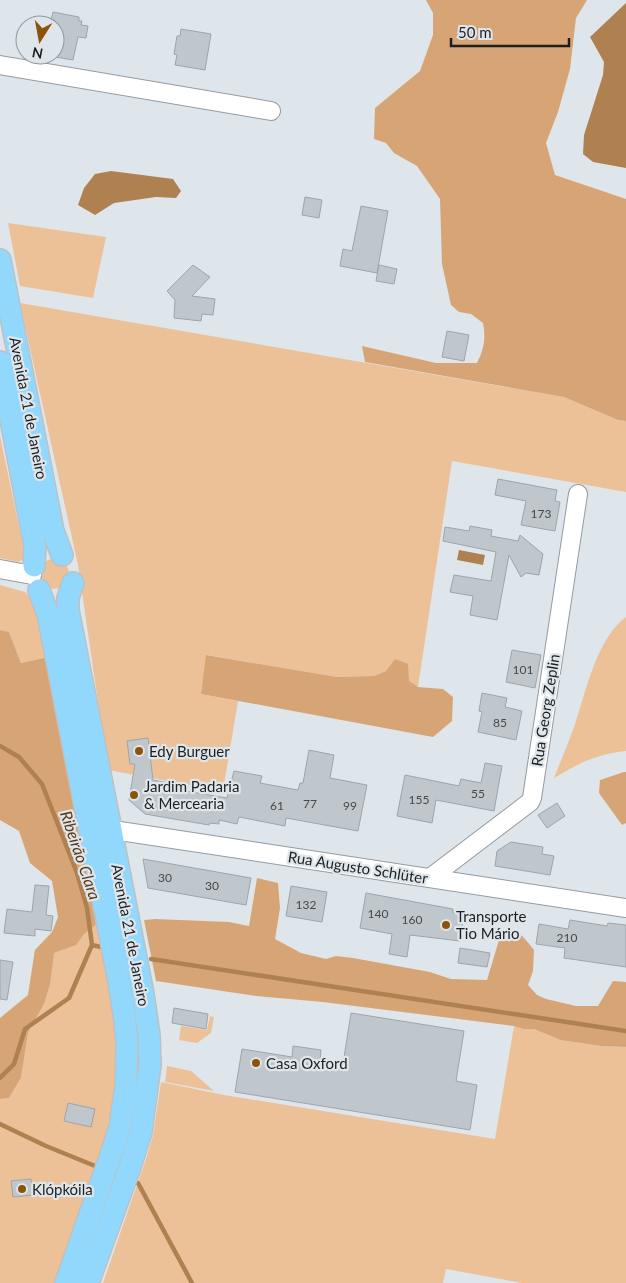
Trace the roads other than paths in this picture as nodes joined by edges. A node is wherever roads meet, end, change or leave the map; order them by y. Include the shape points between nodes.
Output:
1 (0, 65) edge
2 (271, 111) dead end
3 (0, 260) edge
4 (0, 362) edge
5 (578, 494) dead end
6 (62, 554) junction
7 (0, 569) edge
8 (35, 577) junction
9 (73, 583) junction
10 (90, 826) junction
11 (111, 830) junction
12 (430, 878) junction
13 (626, 908) edge
14 (127, 1044) junction
15 (150, 1048) junction
16 (66, 1283) edge
17 (88, 1283) edge

1 - 2 street
3 - 6 main road, Avenida 21 de Janeiro via 53,531
4 - 8 main road, Avenida 21 de Janeiro via 35,546
5 - 12 street, Rua Georg Zeplin via 532,798
6 - 8 main road via 49,553 37,560
6 - 9 main road via 75,570
7 - 8 street
8 - 9 main road via 44,594 64,593
8 - 10 main road, Avenida 21 de Janeiro via 48,614
9 - 11 main road, Avenida 21 de Janeiro via 68,610
10 - 11 street, Rua Augusto Schlüter
10 - 14 main road, Avenida 21 de Janeiro
11 - 12 street, Rua Augusto Schlüter
11 - 15 main road, Avenida 21 de Janeiro via 143,994
12 - 13 street, Rua Augusto Schlüter
14 - 15 main road
14 - 16 main road, Avenida 21 de Janeiro via 126,1086 120,1126
15 - 17 main road, Avenida 21 de Janeiro via 141,1132

